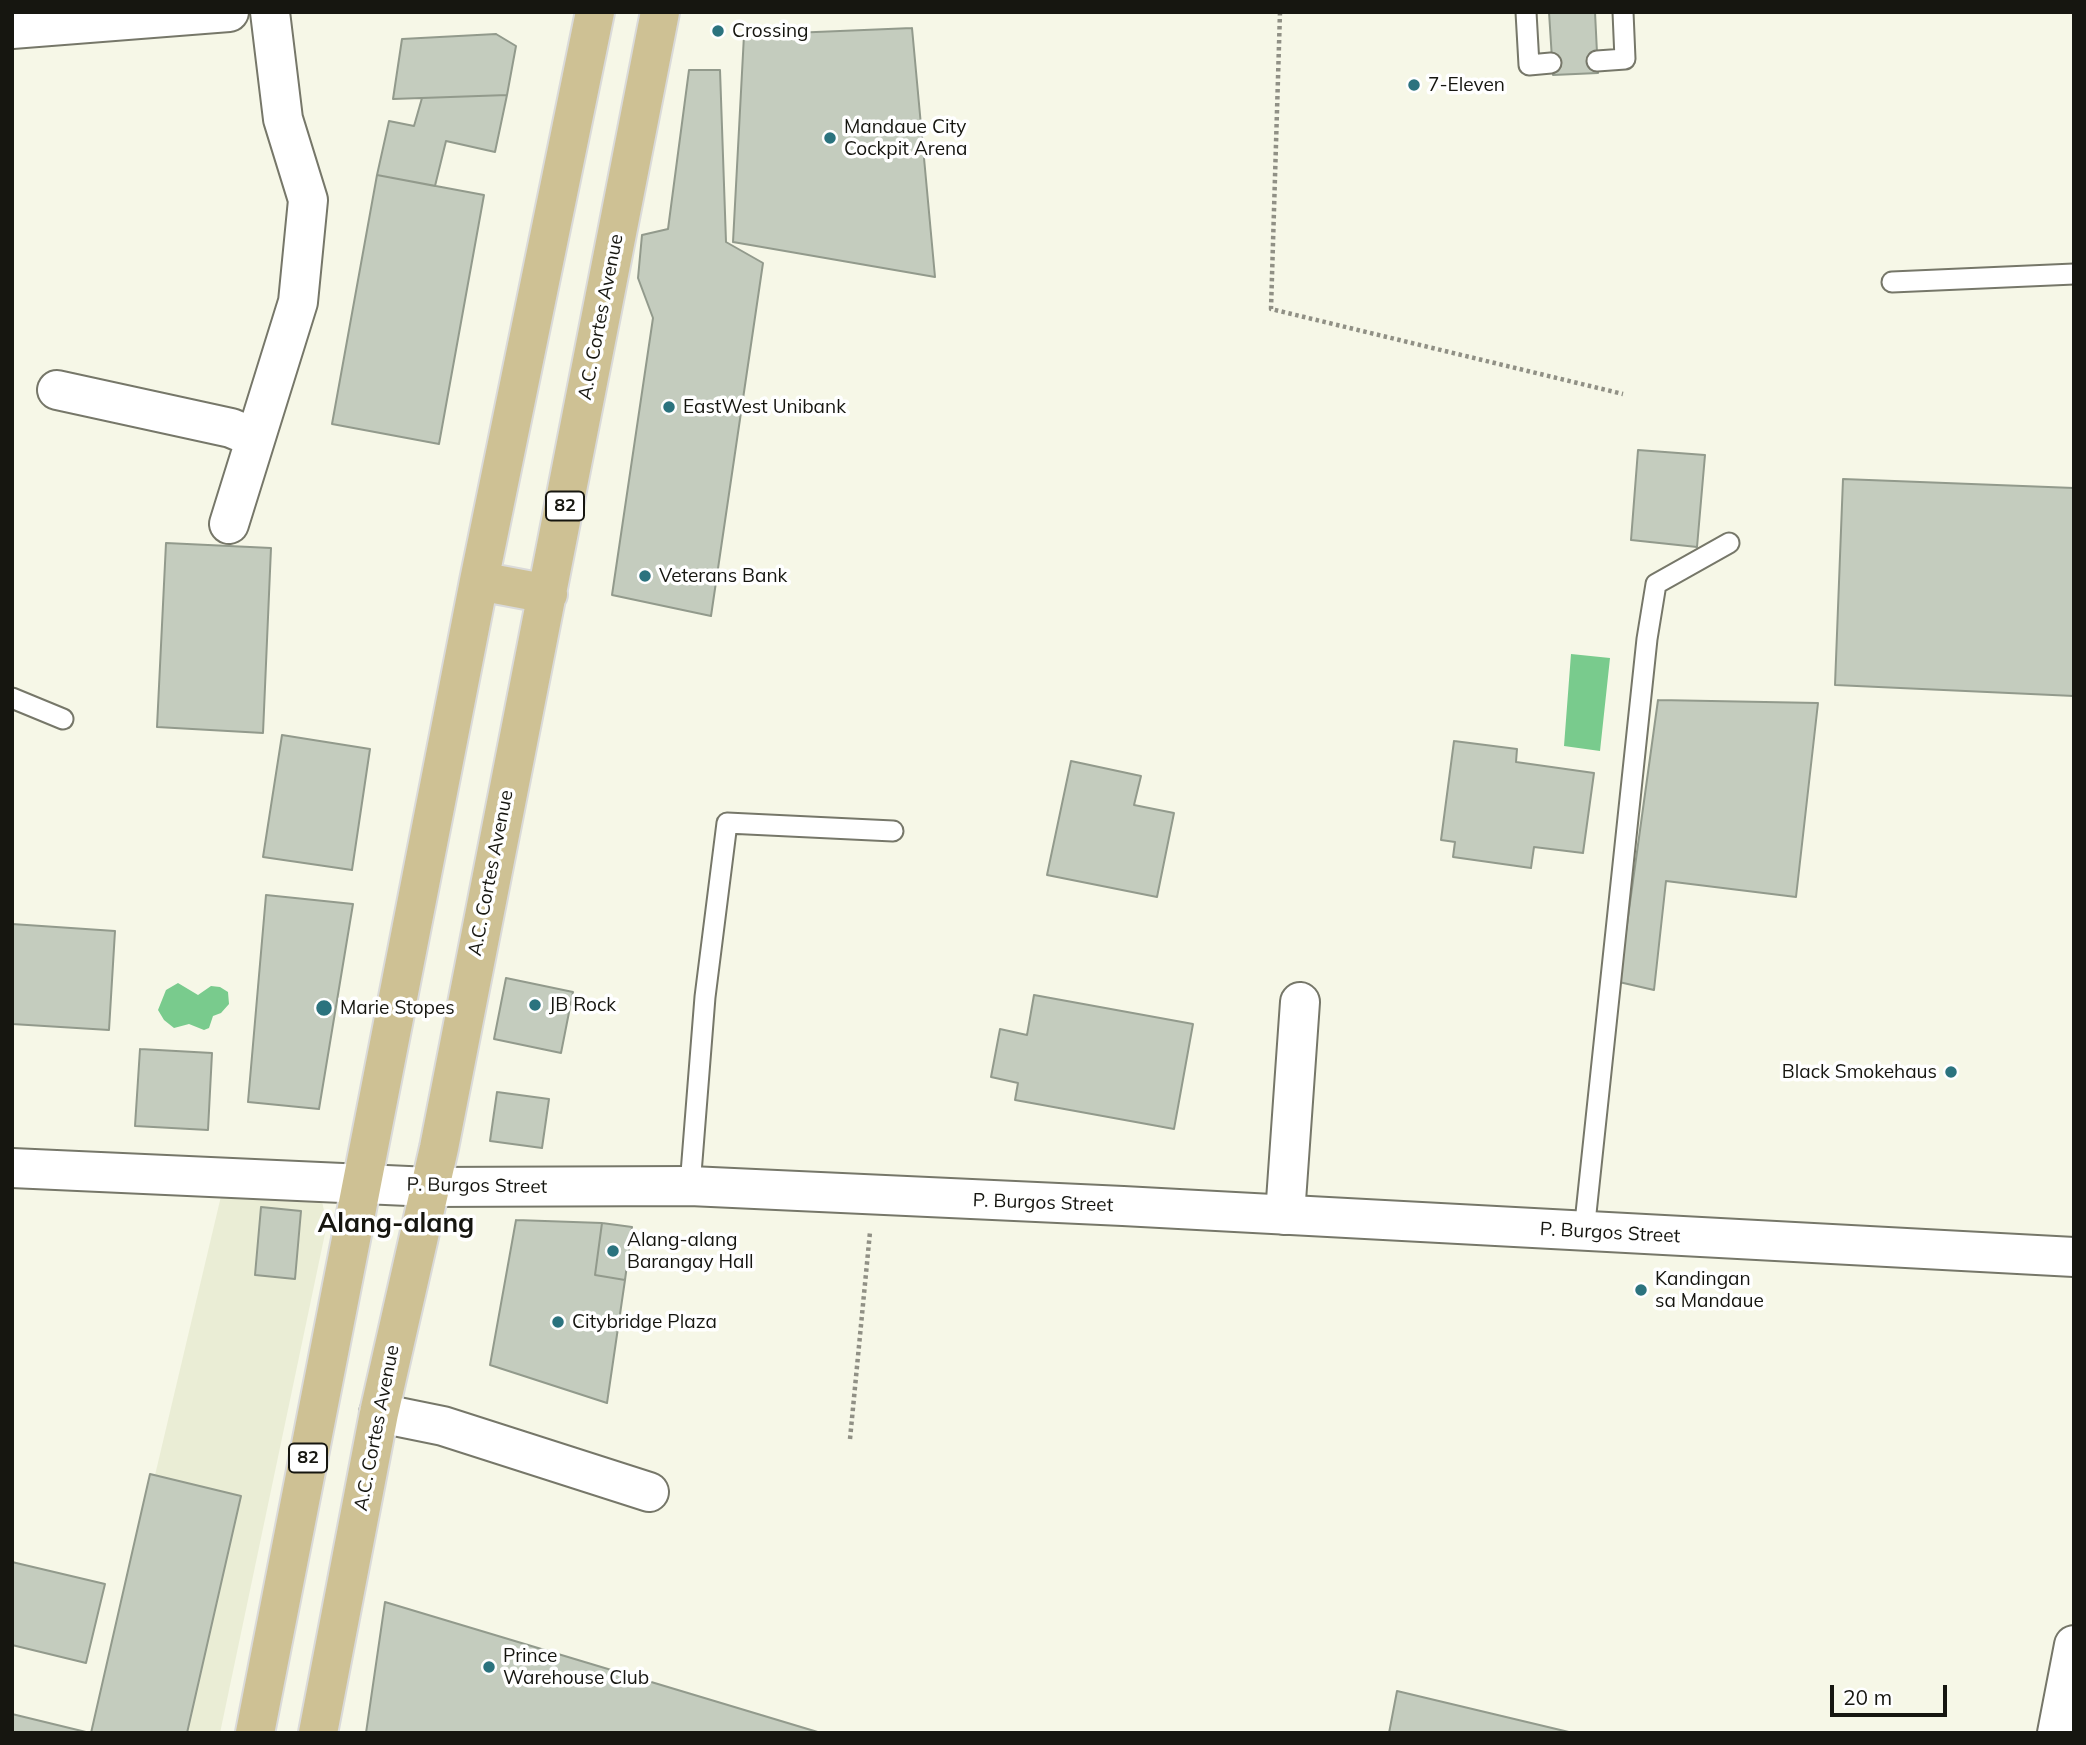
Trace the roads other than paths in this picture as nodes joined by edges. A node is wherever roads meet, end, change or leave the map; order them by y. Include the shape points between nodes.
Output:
1 (229, 12) edge
2 (270, 12) edge
3 (595, 12) edge
4 (660, 12) edge
5 (1526, 12) edge
6 (1623, 12) edge
7 (12, 29) edge
8 (1597, 61) dead end
9 (1552, 64) dead end
10 (2074, 274) edge
11 (1892, 282) dead end
12 (57, 390) dead end
13 (255, 438) junction
14 (229, 524) dead end
15 (1729, 543) dead end
16 (479, 581) junction
17 (548, 594) junction
18 (12, 698) edge
19 (63, 719) dead end
20 (893, 831) dead end
21 (1300, 1002) dead end
22 (12, 1168) edge
23 (361, 1183) junction
24 (690, 1186) junction
25 (429, 1187) junction
26 (1285, 1215) junction
27 (1584, 1232) junction
28 (2074, 1257) edge
29 (379, 1413) junction
30 (649, 1492) dead end
31 (2074, 1645) edge
32 (255, 1733) edge
33 (318, 1733) edge
34 (2057, 1733) edge

1 - 7 street
2 - 13 street via 283,119 308,200 298,302
3 - 16 main road, 82
4 - 17 main road, A.C. Cortes Avenue / 82
5 - 9 lane via 1529,65
6 - 8 lane via 1625,59
10 - 11 lane
12 - 13 street via 231,428
13 - 14 street
15 - 27 lane via 1656,584
16 - 17 main road
16 - 23 main road, 82
17 - 25 main road, A.C. Cortes Avenue / 82
18 - 19 lane
20 - 24 lane via 727,823 705,997
21 - 26 street
22 - 23 street, P. Burgos Street
23 - 25 street, P. Burgos Street
23 - 32 main road, 82
24 - 25 street, P. Burgos Street
24 - 26 street, P. Burgos Street
25 - 29 main road, A.C. Cortes Avenue / 82
26 - 27 street, P. Burgos Street
27 - 28 street, P. Burgos Street
29 - 30 street via 443,1426
29 - 33 main road, A.C. Cortes Avenue / 82
31 - 34 street

